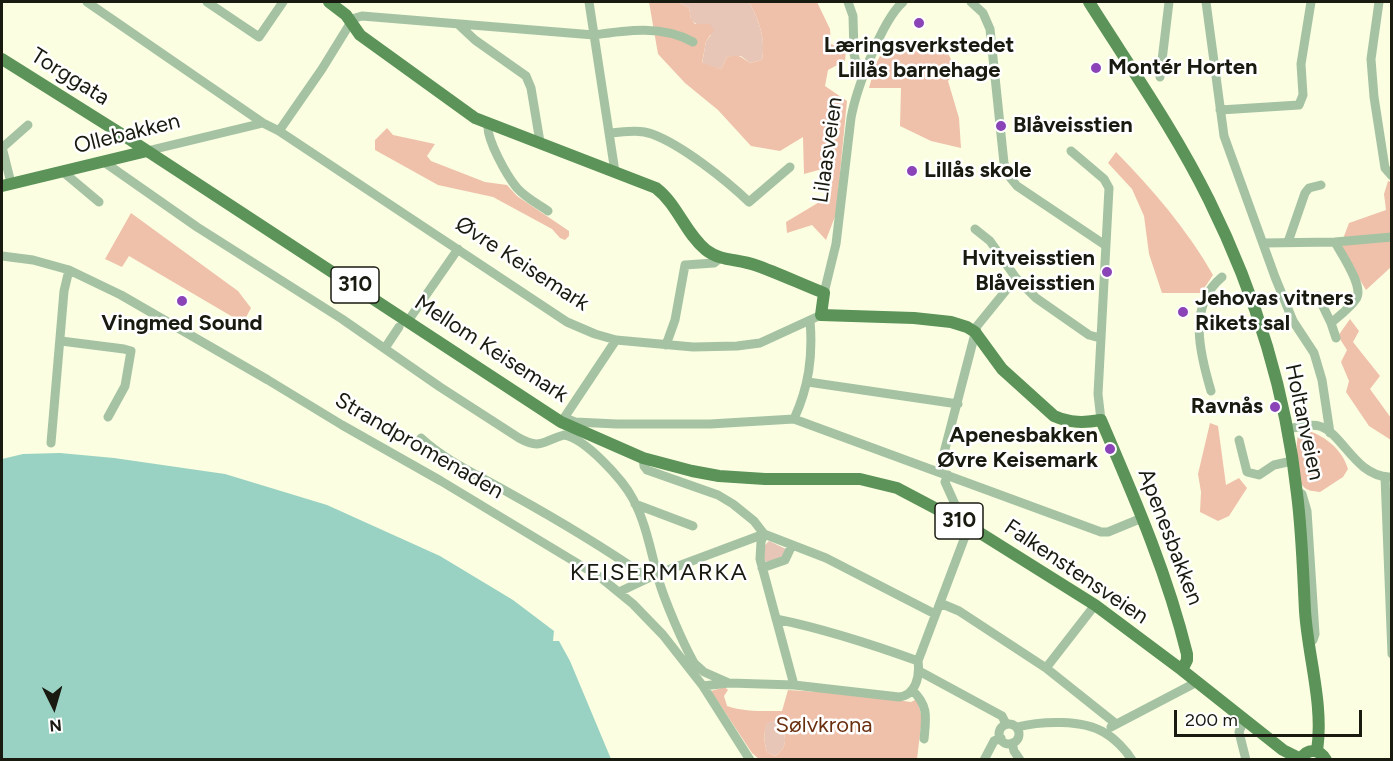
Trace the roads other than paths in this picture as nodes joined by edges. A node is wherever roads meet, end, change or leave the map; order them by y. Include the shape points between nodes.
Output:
1 (87, 2) edge
2 (207, 2) edge
3 (283, 2) edge
4 (329, 2) edge
5 (589, 2) edge
6 (848, 2) edge
7 (903, 2) edge
8 (971, 2) edge
9 (1089, 2) edge
10 (1169, 2) edge
11 (1206, 2) edge
12 (1311, 2) edge
13 (1379, 2) edge
14 (351, 22) junction
15 (459, 25) junction
16 (594, 35) junction
17 (693, 42) dead end
18 (2, 59) edge
19 (866, 69) junction
20 (1160, 77) dead end
21 (1220, 110) junction
22 (263, 123) junction
23 (488, 124) junction
24 (28, 125) dead end
25 (279, 131) junction
26 (610, 133) junction
27 (540, 142) junction
28 (2, 148) edge
29 (147, 151) junction
30 (1071, 151) dead end
31 (104, 162) junction
32 (790, 167) dead end
33 (62, 171) junction
34 (615, 172) junction
35 (1392, 176) edge
36 (6, 185) edge
37 (1322, 185) dead end
38 (99, 202) dead end
39 (548, 211) dead end
40 (975, 230) dead end
41 (1392, 237) edge
42 (1288, 242) junction
43 (1335, 242) junction
44 (1263, 243) junction
45 (1105, 245) junction
46 (458, 249) junction
47 (2, 256) edge
48 (720, 258) junction
49 (69, 270) junction
50 (1222, 277) dead end
51 (1016, 278) junction
52 (824, 293) junction
53 (1318, 296) dead end
54 (815, 318) junction
55 (1331, 323) junction
56 (403, 324) junction
57 (975, 333) junction
58 (1100, 338) junction
59 (1335, 338) dead end
60 (616, 340) junction
61 (61, 341) junction
62 (666, 345) junction
63 (384, 348) junction
64 (808, 381) junction
65 (1211, 391) dead end
66 (958, 404) junction
67 (108, 417) dead end
68 (794, 418) junction
69 (563, 420) junction
70 (1101, 420) junction
71 (1286, 429) junction
72 (1330, 432) junction
73 (421, 438) dead end
74 (1239, 440) dead end
75 (51, 444) dead end
76 (643, 458) junction
77 (1292, 461) junction
78 (944, 473) junction
79 (1388, 477) edge
80 (635, 504) junction
81 (955, 518) junction
82 (1142, 518) junction
83 (693, 526) dead end
84 (969, 526) junction
85 (1389, 528) edge
86 (764, 534) junction
87 (792, 545) junction
88 (762, 568) junction
89 (657, 574) junction
90 (648, 578) junction
91 (619, 592) junction
92 (940, 603) junction
93 (1095, 605) junction
94 (935, 614) junction
95 (776, 619) junction
96 (1392, 654) edge
97 (918, 661) junction
98 (1046, 668) junction
99 (1182, 670) junction
100 (919, 671) junction
101 (1197, 682) junction
102 (729, 683) junction
103 (794, 685) junction
104 (703, 686) junction
105 (909, 693) junction
106 (1244, 720) junction
107 (1115, 723) junction
108 (1006, 724) junction
109 (1017, 727) junction
110 (1105, 732) junction
111 (1001, 738) junction
112 (924, 739) dead end
113 (1012, 743) junction
114 (1321, 755) edge
115 (750, 759) edge
116 (984, 759) edge
117 (1020, 759) edge
118 (1132, 759) edge
119 (1246, 759) edge
120 (1300, 759) edge

1 - 22 street, Øvre Keisemark
2 - 3 street via 260,37
4 - 14 main road
5 - 16 street
6 - 19 street via 853,16 856,62
7 - 19 street, Lilaasveien via 890,18
8 - 45 street via 983,13 990,29 1008,176
9 - 71 main road, Holtanveien via 1168,126 1217,218 1258,322
10 - 20 street
11 - 21 street
12 - 21 street via 1299,105
13 - 35 street via 1371,59 1385,168
14 - 15 street via 362,16
14 - 23 main road via 360,34
14 - 25 street
15 - 16 street
15 - 27 street via 529,80
16 - 17 street via 668,31
16 - 26 street
18 - 29 main road, Torggata / 310
19 - 52 street, Lilaasveien via 851,118 836,244
21 - 44 street via 1224,136
22 - 25 street, Øvre Keisemark
22 - 29 street, Ollebakken
23 - 27 main road
23 - 39 street via 489,138 516,188
24 - 28 street
25 - 46 street, Øvre Keisemark
26 - 32 street via 653,134 687,154 749,202
26 - 34 street
27 - 34 main road
28 - 36 street
29 - 31 main road, Ollebakken
29 - 56 main road, Mellom Keisemark / 310
30 - 45 street via 1109,188
31 - 33 main road, Ollebakken
31 - 63 street
33 - 36 main road, Ollebakken
33 - 38 street
34 - 48 main road via 661,192 703,248
37 - 42 street via 1305,193
40 - 51 street via 990,242
41 - 43 street
42 - 43 street
42 - 44 street
43 - 55 street via 1359,291 1356,300
44 - 72 street via 1293,321 1314,353
45 - 58 street
46 - 56 street
46 - 60 street, Øvre Keisemark via 567,322
47 - 49 street, Strandpromenaden
48 - 52 main road via 753,264
48 - 62 street via 714,263 685,265
49 - 61 street
49 - 91 street, Strandpromenaden via 140,306 435,477
50 - 65 street via 1209,292 1200,314 1200,353
51 - 57 street via 980,321
51 - 58 street via 1059,316
52 - 54 main road, Lilaasveien
53 - 55 street
54 - 57 main road, Øvre Keisemark via 902,317 951,322
54 - 62 street, Øvre Keisemark via 750,345
54 - 64 street
55 - 59 street
56 - 63 street
56 - 69 main road, Mellom Keisemark / 310
57 - 66 street
57 - 70 main road via 1002,369 1054,416 1081,423
58 - 70 street
60 - 62 street, Øvre Keisemark
60 - 69 street
61 - 67 street via 131,351 127,382
61 - 75 street
63 - 80 street via 532,445 564,435 584,443 598,455
64 - 66 street
64 - 68 street
66 - 78 street
68 - 69 street, Mellom Keisemark via 710,424
68 - 78 street
69 - 76 main road, Falkenstensveien / 310
70 - 82 main road, Apenesbakken
71 - 72 street via 1319,426
71 - 77 main road, Holtanveien
72 - 79 street via 1354,460
73 - 90 street via 451,461 567,525
74 - 77 street via 1247,472 1259,475 1274,465
76 - 81 main road, Falkenstensveien / 310 via 718,476 880,482
76 - 86 street via 647,470 733,504
77 - 114 main road, Holtanveien
78 - 81 street via 958,511
78 - 82 street via 1101,532
79 - 85 street
80 - 83 street
80 - 89 street
81 - 84 main road, Falkenstensveien / 310
82 - 99 main road, Apenesbakken via 1180,624 1187,654
84 - 92 street
84 - 93 main road, Falkenstensveien / 310
85 - 96 street
86 - 87 street
86 - 88 street via 760,548
86 - 89 street
87 - 88 street via 785,560
87 - 94 street via 826,558
88 - 95 street
89 - 90 street
89 - 102 street via 694,663
90 - 91 street
91 - 104 street, Strandpromenaden via 663,635
92 - 94 street
92 - 98 street via 959,611
93 - 98 street
93 - 99 main road, Falkenstensveien / 310
94 - 97 street
95 - 97 street via 850,637
95 - 103 street
97 - 100 street
98 - 107 street
99 - 101 main road, Falkenstensveien / 310
100 - 105 street
100 - 108 street via 1002,716
101 - 106 main road, Falkenstensveien / 310
101 - 107 street
102 - 103 street
102 - 104 street
103 - 105 street via 899,698
104 - 115 street, Strandpromenaden
105 - 112 street via 922,699 925,708
106 - 119 street via 1239,732
106 - 120 main road, Falkenstensveien / 310
107 - 110 street
108 - 109 street
108 - 111 street via 1000,730
109 - 110 street via 1064,723
109 - 113 street via 1019,735
110 - 118 street
111 - 113 street
111 - 116 street via 994,741
113 - 117 street
114 - 120 main road, Falkenstensveien / 310 via 1305,753

